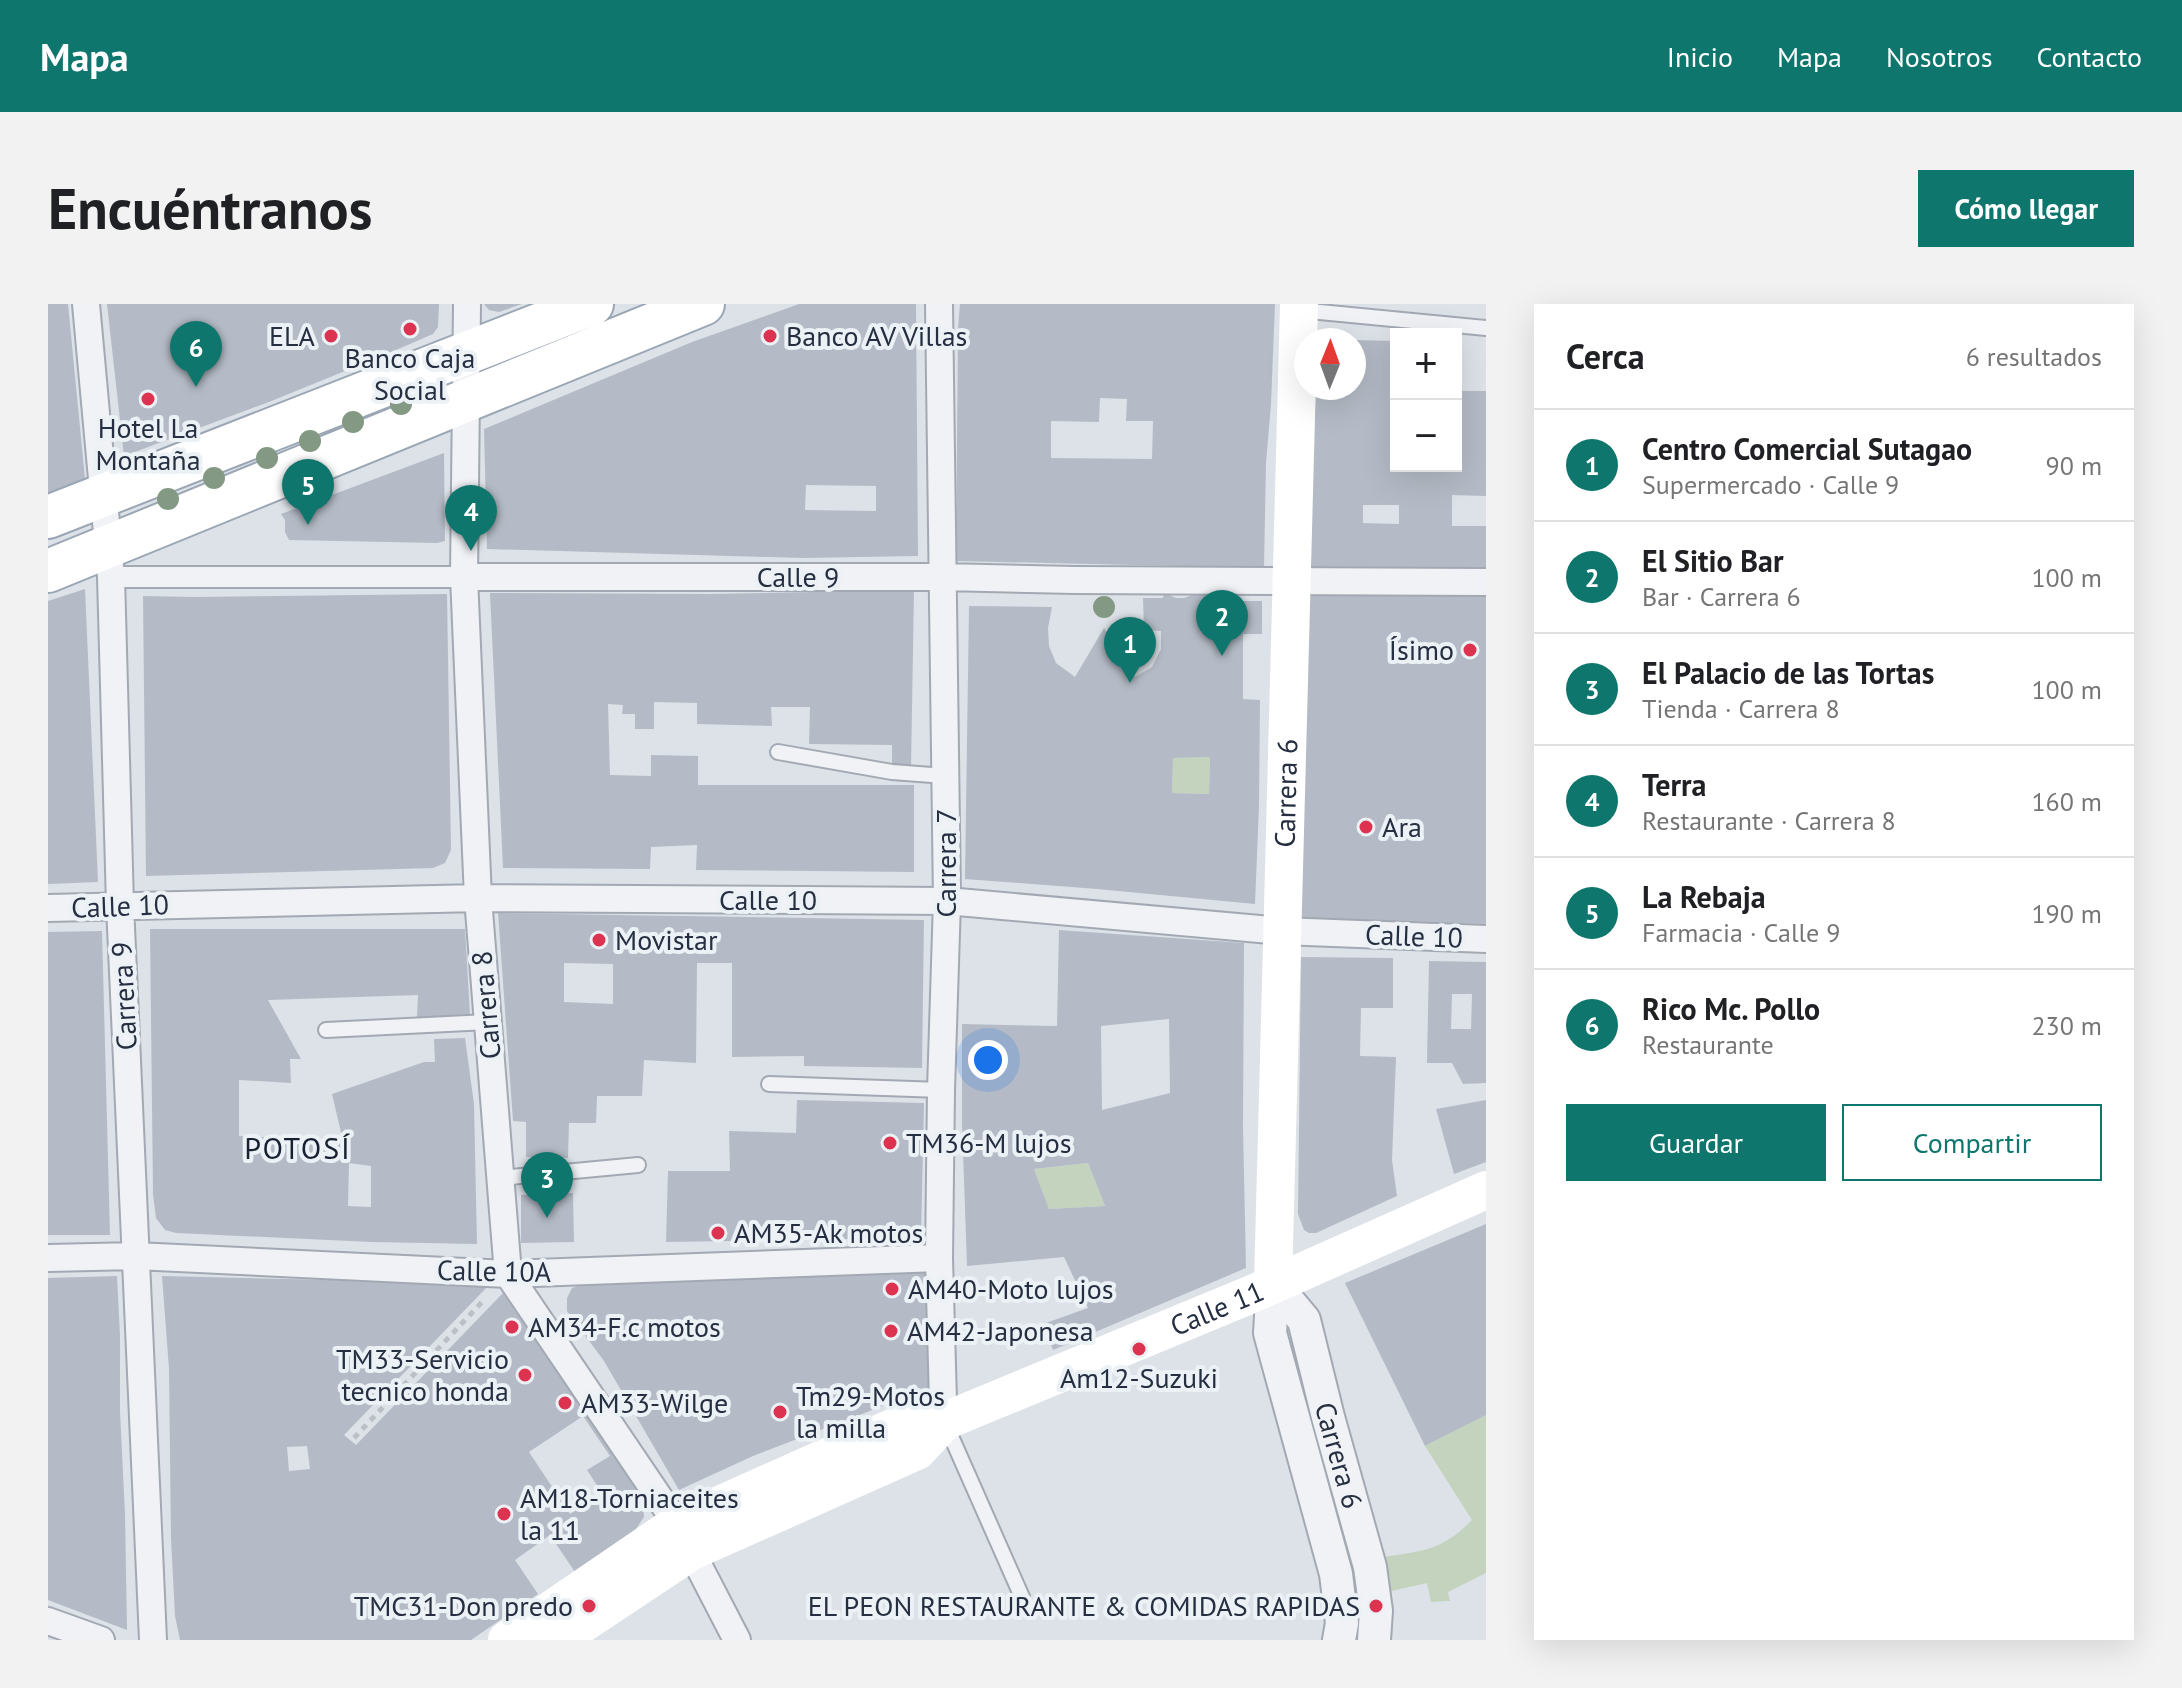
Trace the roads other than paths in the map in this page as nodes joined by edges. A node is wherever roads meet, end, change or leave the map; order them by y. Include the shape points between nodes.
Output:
1 (86, 304) edge
2 (467, 304) edge
3 (592, 304) edge
4 (703, 304) edge
5 (939, 304) edge
6 (1299, 307) edge
7 (1486, 328) edge
8 (466, 354) junction
9 (465, 401) junction
10 (104, 495) junction
11 (48, 517) edge
12 (110, 562) junction
13 (48, 571) edge
14 (464, 577) junction
15 (943, 577) junction
16 (1291, 581) junction
17 (1486, 582) edge
18 (778, 752) dead end
19 (945, 776) junction
20 (478, 898) junction
21 (947, 901) junction
22 (120, 905) junction
23 (48, 908) edge
24 (1282, 931) junction
25 (1486, 939) edge
26 (488, 1022) junction
27 (326, 1030) dead end
28 (769, 1084) dead end
29 (941, 1090) junction
30 (638, 1165) dead end
31 (500, 1178) junction
32 (1486, 1190) edge
33 (136, 1256) junction
34 (48, 1258) edge
35 (939, 1258) junction
36 (508, 1274) junction
37 (1273, 1283) junction
38 (945, 1421) junction
39 (684, 1537) junction
40 (1022, 1597) dead end
41 (48, 1621) edge
42 (1347, 1634) edge
43 (101, 1640) edge
44 (153, 1640) edge
45 (507, 1640) edge
46 (558, 1640) edge
47 (737, 1640) edge
48 (1374, 1640) edge

1 - 10 street, Carrera 9
2 - 8 street, Carrera 8
3 - 8 main road
4 - 9 main road
5 - 15 street, Carrera 7
6 - 7 lane
6 - 16 main road, Carrera 6
8 - 9 street, Carrera 8
8 - 10 main road
9 - 12 main road
9 - 14 street, Carrera 8
10 - 11 main road
10 - 12 street, Carrera 9
12 - 13 main road
12 - 14 street, Calle 9
12 - 22 street, Carrera 9
14 - 15 street, Calle 9
14 - 20 street, Carrera 8
15 - 16 street, Calle 9
15 - 19 street, Carrera 7
16 - 17 street, Calle 9
16 - 24 main road, Carrera 6
18 - 19 lane
19 - 21 street, Carrera 7
20 - 21 street, Calle 10
20 - 22 street, Calle 10
20 - 26 street, Carrera 8
21 - 24 street, Calle 10
21 - 29 street, Carrera 7
22 - 23 street, Calle 10
22 - 33 street, Carrera 9
24 - 25 street, Calle 10
24 - 37 main road, Carrera 6
26 - 27 lane
26 - 31 street, Carrera 8
28 - 29 lane
29 - 35 street, Carrera 7
30 - 31 lane
31 - 36 street, Carrera 8
32 - 37 main road, Calle 11
33 - 34 street, Calle 10A
33 - 36 street, Calle 10A
33 - 44 street, Carrera 9
35 - 36 street, Calle 10A
35 - 38 street, Carrera 7
36 - 39 street, Carrera 8
37 - 38 main road, Calle 11
37 - 42 street, Carrera 6 via 1270,1333 1336,1574
37 - 48 street, Carrera 6 via 1304,1320 1370,1567
38 - 39 main road, Calle 11 via 905,1422
38 - 40 lane
39 - 45 main road
39 - 46 main road
39 - 47 street, Carrera 8
41 - 43 street

